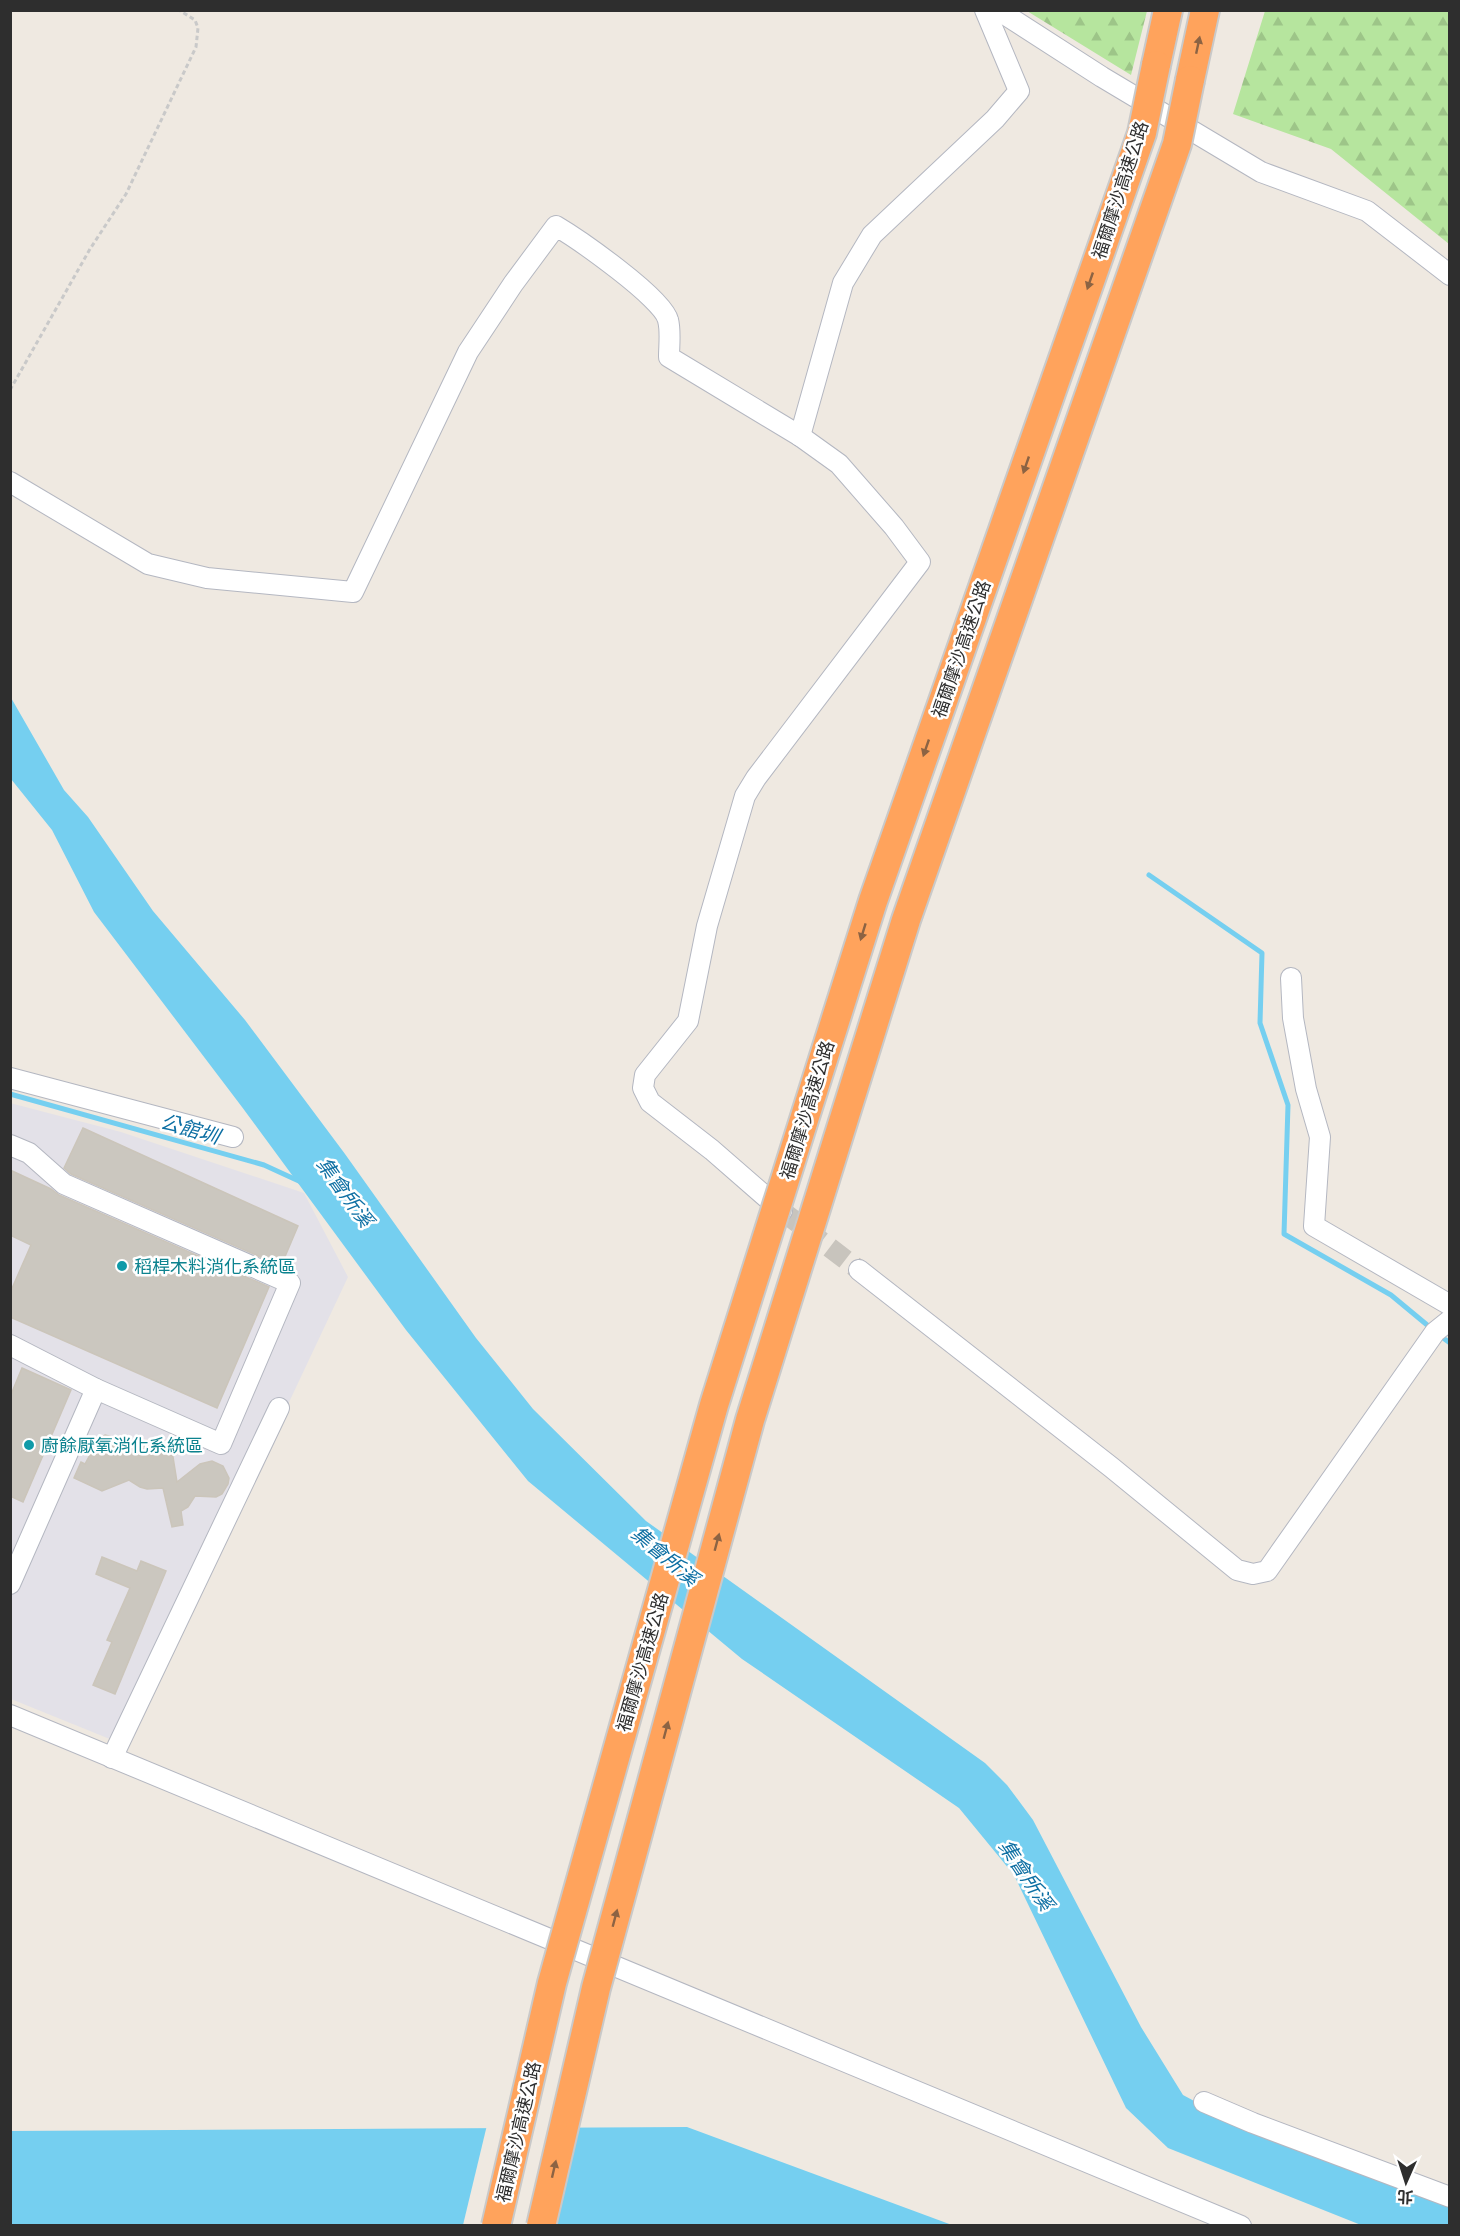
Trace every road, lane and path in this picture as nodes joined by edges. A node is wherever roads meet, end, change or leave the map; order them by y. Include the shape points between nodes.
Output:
1 (179, 10) edge
2 (985, 10) edge
3 (998, 10) edge
4 (1168, 10) edge
5 (1205, 10) edge
6 (1449, 275) edge
7 (10, 390) edge
8 (800, 436) junction
9 (10, 482) edge
10 (1292, 978) dead end
11 (10, 1078) edge
12 (234, 1137) dead end
13 (10, 1145) edge
14 (782, 1211) tunnel mouth
15 (859, 1270) tunnel mouth
16 (1449, 1305) edge
17 (1449, 1320) edge
18 (10, 1345) edge
19 (96, 1389) junction
20 (279, 1408) dead end
21 (15, 1561) edge
22 (10, 1584) edge
23 (10, 1715) edge
24 (112, 1758) junction
25 (1204, 2102) dead end
26 (1449, 2197) edge
27 (496, 2226) edge
28 (541, 2226) edge
29 (1241, 2226) edge

1 - 7 path via 195,20 196,47 126,194
2 - 8 street via 1019,91 995,119 872,235 843,283
3 - 6 street via 1261,172 1367,211
4 -> 27 highway, 福爾摩沙高速公路, bridge via 1142,133 873,901 714,1405 552,1983
28 -> 5 highway, 福爾摩沙高速公路, bridge via 596,1988 750,1420 906,920 1177,144
8 - 9 street via 669,357 668,319 640,286 556,226 468,352 353,592 207,578 148,564
8 - 14 street via 839,464 920,562 745,796 707,926 688,1021 645,1075 643,1088 650,1102
10 - 16 street via 1293,1018 1306,1089 1320,1137 1314,1226
11 - 12 street
13 - 19 street via 29,1153 64,1184 290,1283 221,1444
15 - 17 street via 1237,1570 1253,1574 1267,1571 1435,1332
18 - 19 street
19 - 21 street
20 - 24 street
21 - 22 street
23 - 24 street
24 - 29 street
25 - 26 street

